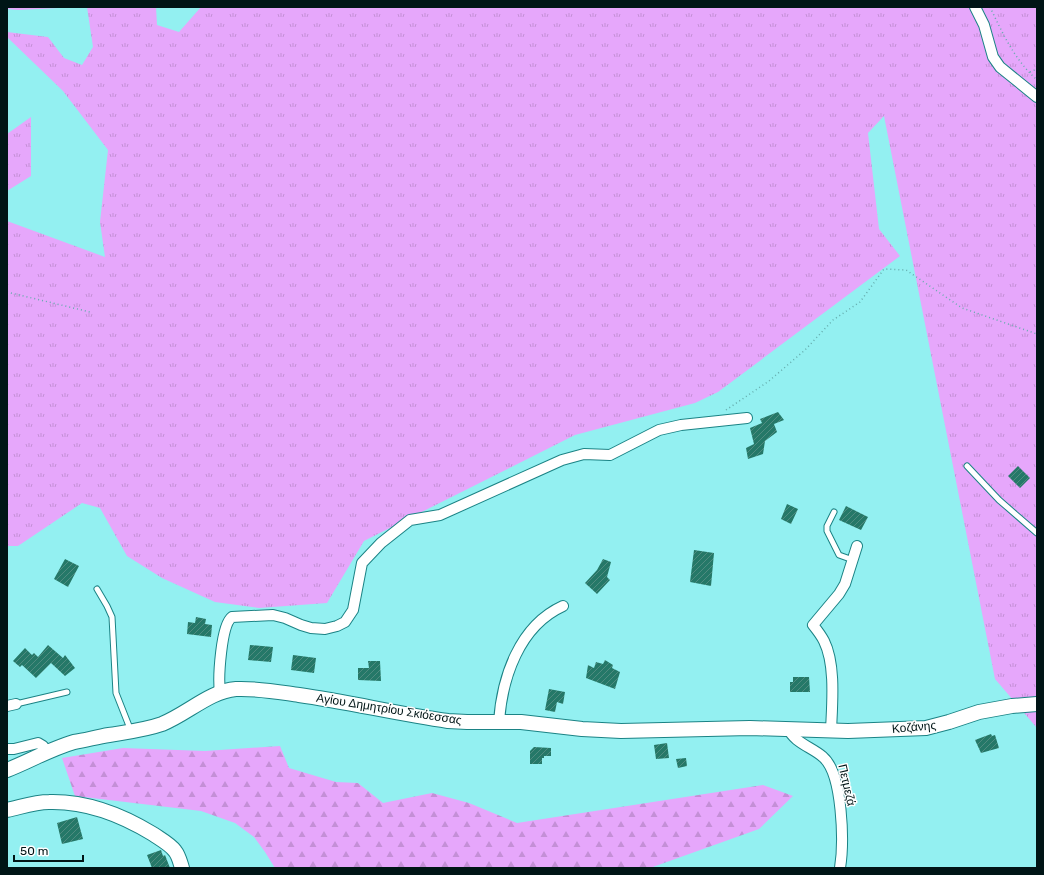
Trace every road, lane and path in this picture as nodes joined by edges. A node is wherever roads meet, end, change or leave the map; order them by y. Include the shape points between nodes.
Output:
1 (975, 7) edge
2 (990, 7) edge
3 (1037, 69) edge
4 (1029, 73) junction
5 (1037, 80) edge
6 (1037, 97) edge
7 (7, 292) edge
8 (90, 312) dead end
9 (1037, 334) edge
10 (723, 412) dead end
11 (748, 418) dead end
12 (967, 466) dead end
13 (834, 512) dead end
14 (1037, 533) edge
15 (857, 546) dead end
16 (852, 560) junction
17 (97, 589) dead end
18 (563, 606) dead end
19 (67, 692) dead end
20 (220, 692) junction
21 (1037, 704) edge
22 (11, 705) edge
23 (499, 722) junction
24 (788, 728) junction
25 (831, 731) junction
26 (131, 732) junction
27 (7, 749) edge
28 (47, 751) junction
29 (7, 770) edge
30 (7, 810) edge
31 (182, 868) edge
32 (840, 868) edge

1 - 6 street via 984,25 993,58 1000,67
2 - 4 path via 1009,46
3 - 4 path
4 - 5 path
7 - 8 path
9 - 10 path via 962,308 906,270 884,269 860,302 832,320 806,350 769,382
11 - 20 street via 681,425 659,430 610,455 584,454 562,460 440,515 410,520 381,543 362,563 354,606 349,617 340,625 325,629 311,628 280,616 232,617 227,625 222,650
12 - 14 lane via 999,500
13 - 16 lane via 827,532 839,555
15 - 16 street
16 - 25 street via 840,594 813,625 827,648 832,678
17 - 26 lane via 112,617 116,693
18 - 23 street via 543,619 522,645 505,682
19 - 22 lane
20 - 23 street, Αγίου Δημητρίου Σκιόεσσας via 237,689 267,691 326,698 448,721
20 - 26 street, Αγίου Δημητρίου Σκιόεσσας via 167,722
21 - 25 street, Κοζάνης via 979,712 926,728
23 - 24 street, Αγίου Δημητρίου Σκιόεσσας via 622,731
24 - 25 street, Κοζάνης
24 - 32 street, Πετμεζά via 794,738 824,757 833,770 842,828
26 - 28 street, Αγίου Δημητρίου Σκιόεσσας via 96,737
27 - 28 street via 38,744
28 - 29 street, Αγίου Δημητρίου Σκιόεσσας
30 - 31 street via 50,802 110,812 140,826 175,850

